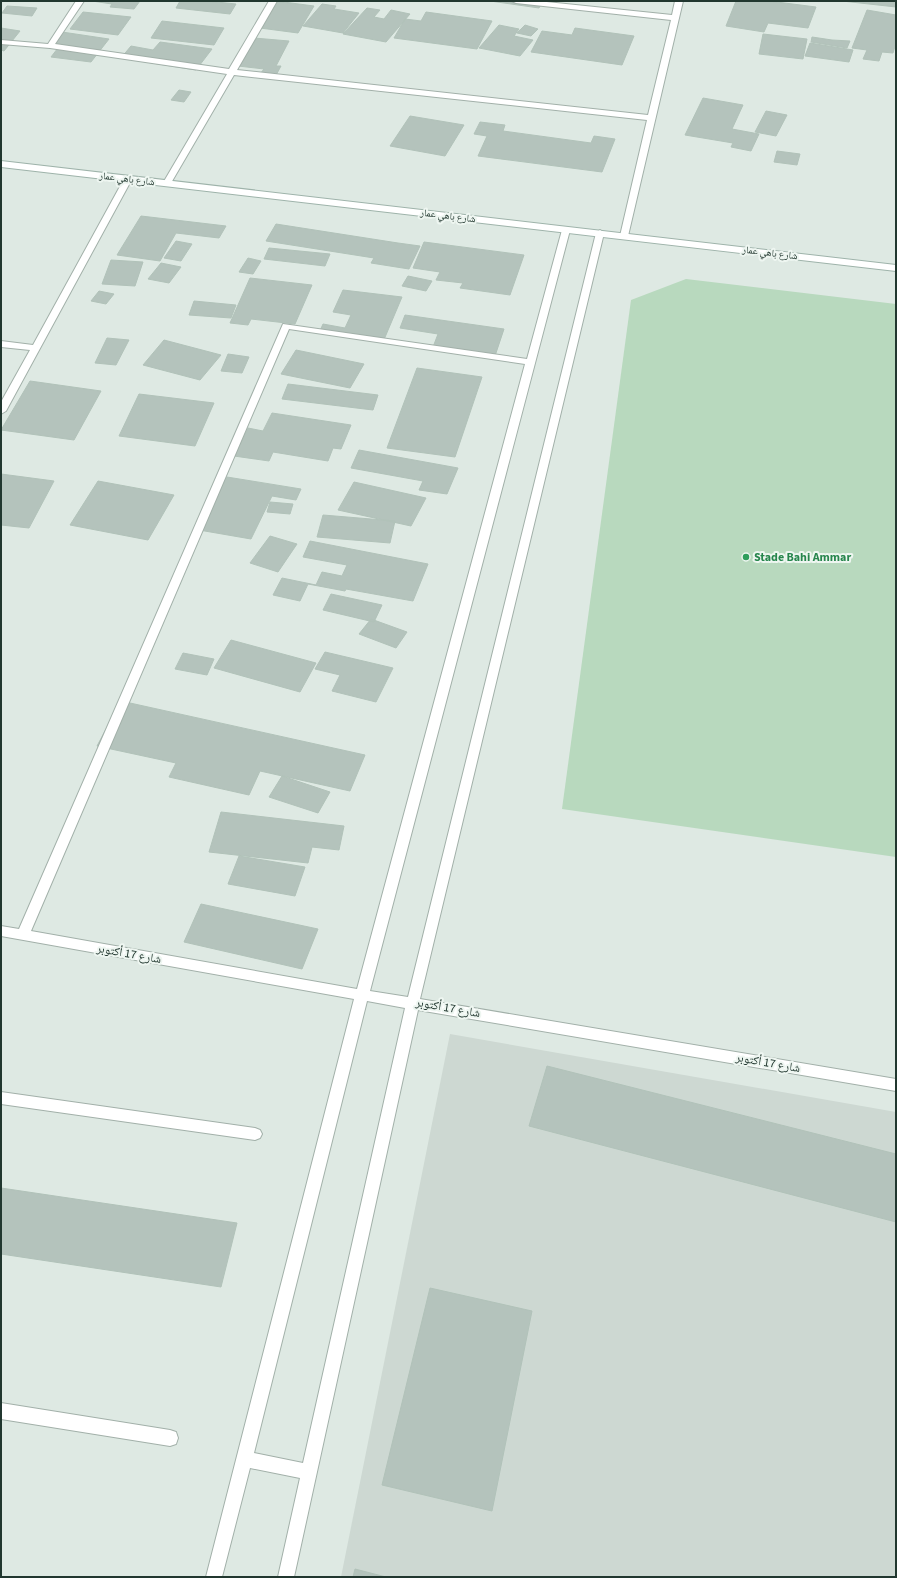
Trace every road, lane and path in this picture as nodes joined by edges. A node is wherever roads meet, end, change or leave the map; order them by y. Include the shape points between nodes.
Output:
1 (80, 1) edge
2 (273, 1) edge
3 (516, 1) edge
4 (679, 1) edge
5 (675, 18) junction
6 (1, 42) edge
7 (50, 46) junction
8 (232, 72) junction
9 (653, 118) junction
10 (1, 164) edge
11 (128, 179) junction
12 (167, 183) junction
13 (566, 230) junction
14 (600, 233) junction
15 (624, 236) junction
16 (896, 268) edge
17 (1, 344) edge
18 (36, 348) junction
19 (531, 362) junction
20 (1, 411) edge
21 (1, 931) edge
22 (23, 935) junction
23 (362, 995) junction
24 (413, 1002) junction
25 (896, 1085) edge
26 (1, 1098) edge
27 (255, 1134) dead end
28 (1, 1411) edge
29 (170, 1438) dead end
30 (245, 1459) junction
31 (310, 1472) junction
32 (214, 1577) edge
33 (286, 1577) edge

1 - 7 street
2 - 8 street
3 - 5 street
4 - 5 street
5 - 9 street
6 - 7 street
7 - 8 street
8 - 9 street
8 - 12 street
9 - 15 street
10 - 11 street, شارع باهي عمار
11 - 12 street, شارع باهي عمار
11 - 18 street
12 - 13 street, شارع باهي عمار
13 - 14 street, شارع باهي عمار
13 - 19 street
14 - 15 street, شارع باهي عمار
14 - 24 street
15 - 16 street, شارع باهي عمار
17 - 18 street
18 - 20 street
19 - 22 street via 286,326
19 - 23 street
21 - 22 street, شارع 17 أكتوبر
22 - 23 street, شارع 17 أكتوبر
23 - 24 street, شارع 17 أكتوبر
23 - 30 street
24 - 25 street, شارع 17 أكتوبر
24 - 31 street
26 - 27 street
28 - 29 street
30 - 31 street
30 - 32 street
31 - 33 street

